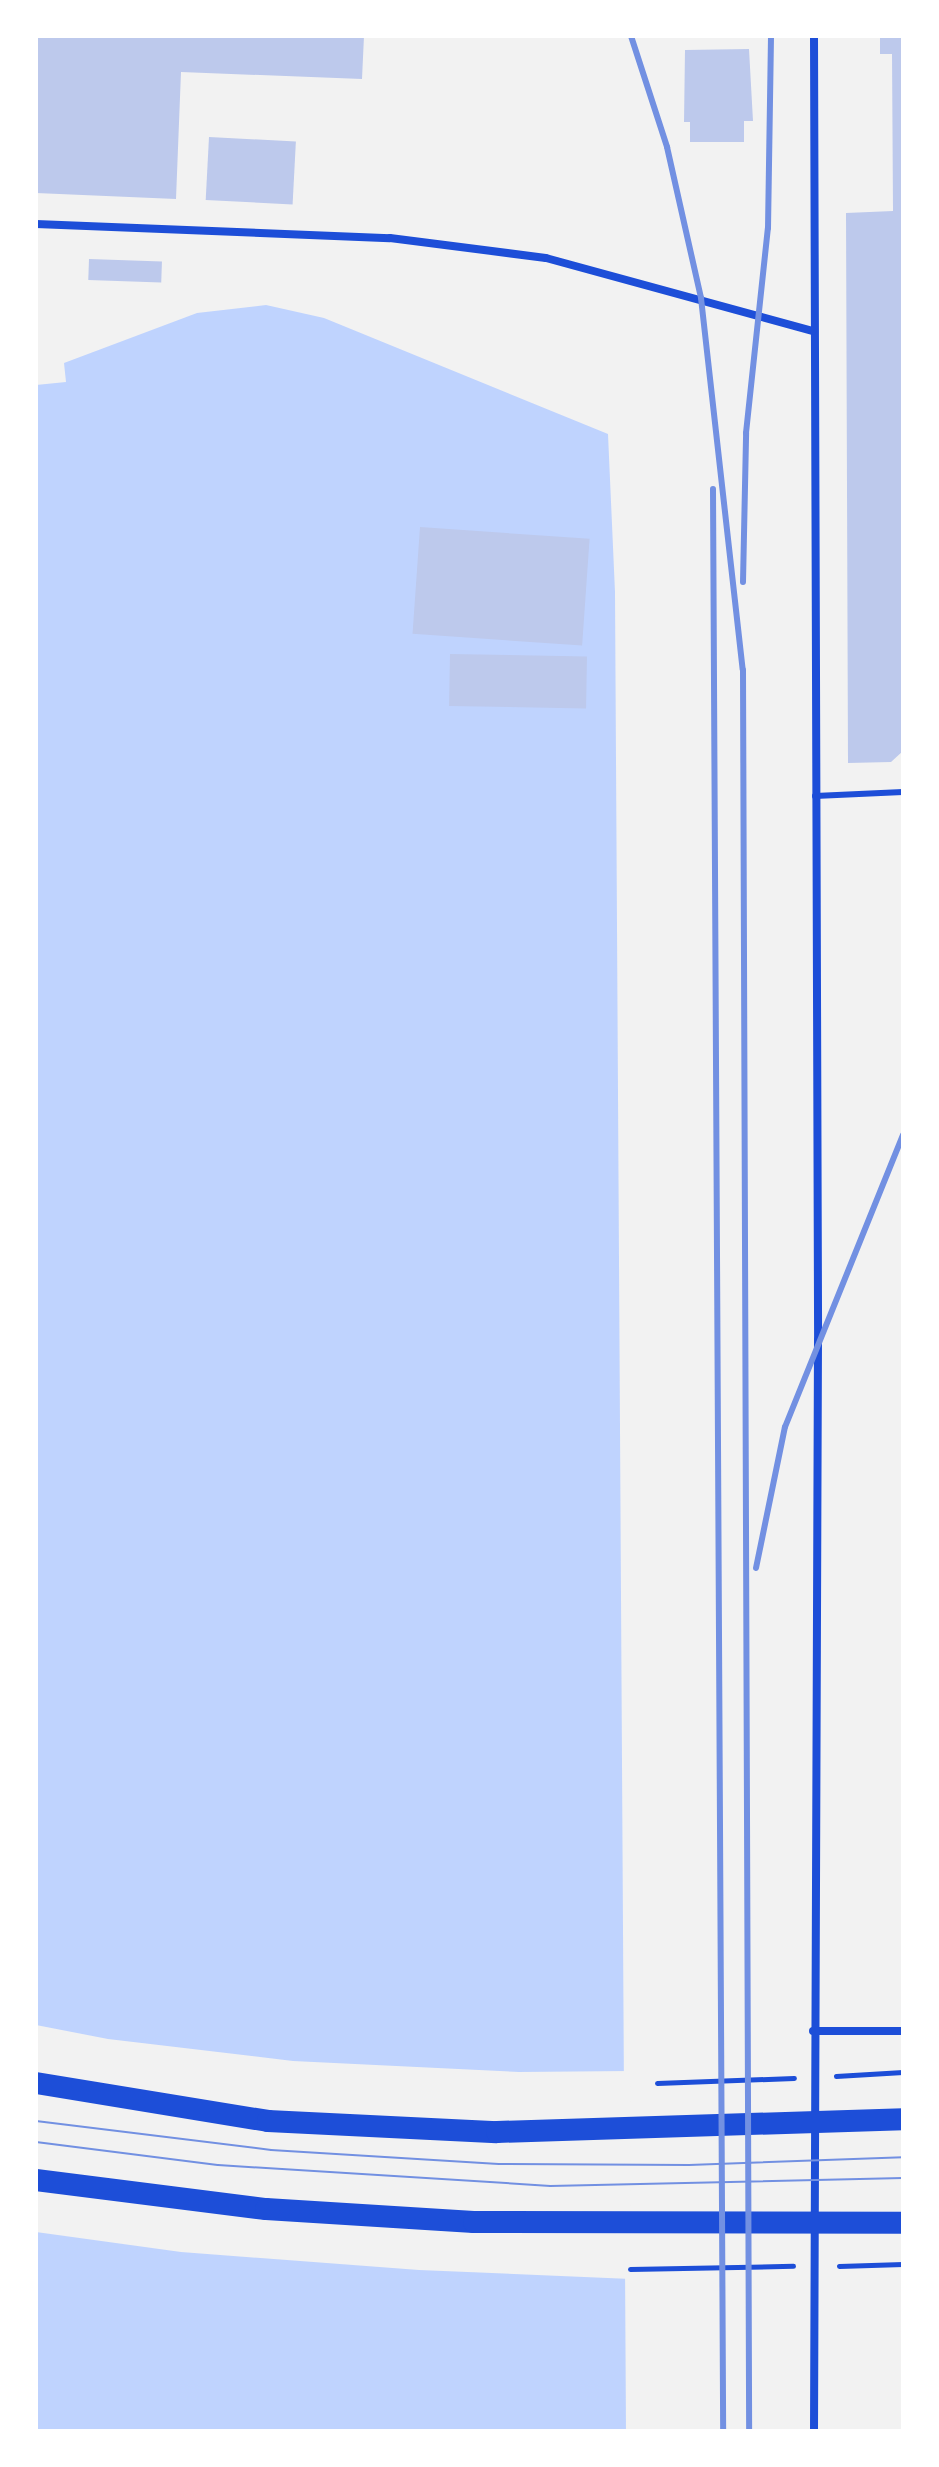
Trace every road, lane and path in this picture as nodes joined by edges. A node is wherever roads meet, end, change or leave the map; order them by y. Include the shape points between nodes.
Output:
1 (814, 36) edge
2 (36, 224) edge
3 (812, 331) junction
4 (903, 792) edge
5 (815, 796) junction
6 (813, 2031) junction
7 (903, 2031) edge
8 (903, 2072) edge
9 (832, 2076) dead end
10 (800, 2077) dead end
11 (36, 2083) edge
12 (657, 2083) dead end
13 (903, 2119) edge
14 (36, 2180) edge
15 (903, 2223) edge
16 (903, 2264) edge
17 (802, 2266) dead end
18 (833, 2266) dead end
19 (630, 2269) dead end
20 (814, 2431) edge

1 - 3 street
2 - 3 street via 390,238 546,258
3 - 5 street
4 - 5 lane
5 - 6 street
6 - 7 street
6 - 20 street
8 - 9 path
10 - 12 path
11 - 13 highway via 268,2121 481,2132
14 - 15 highway via 266,2209 474,2222
16 - 18 path
17 - 19 path

